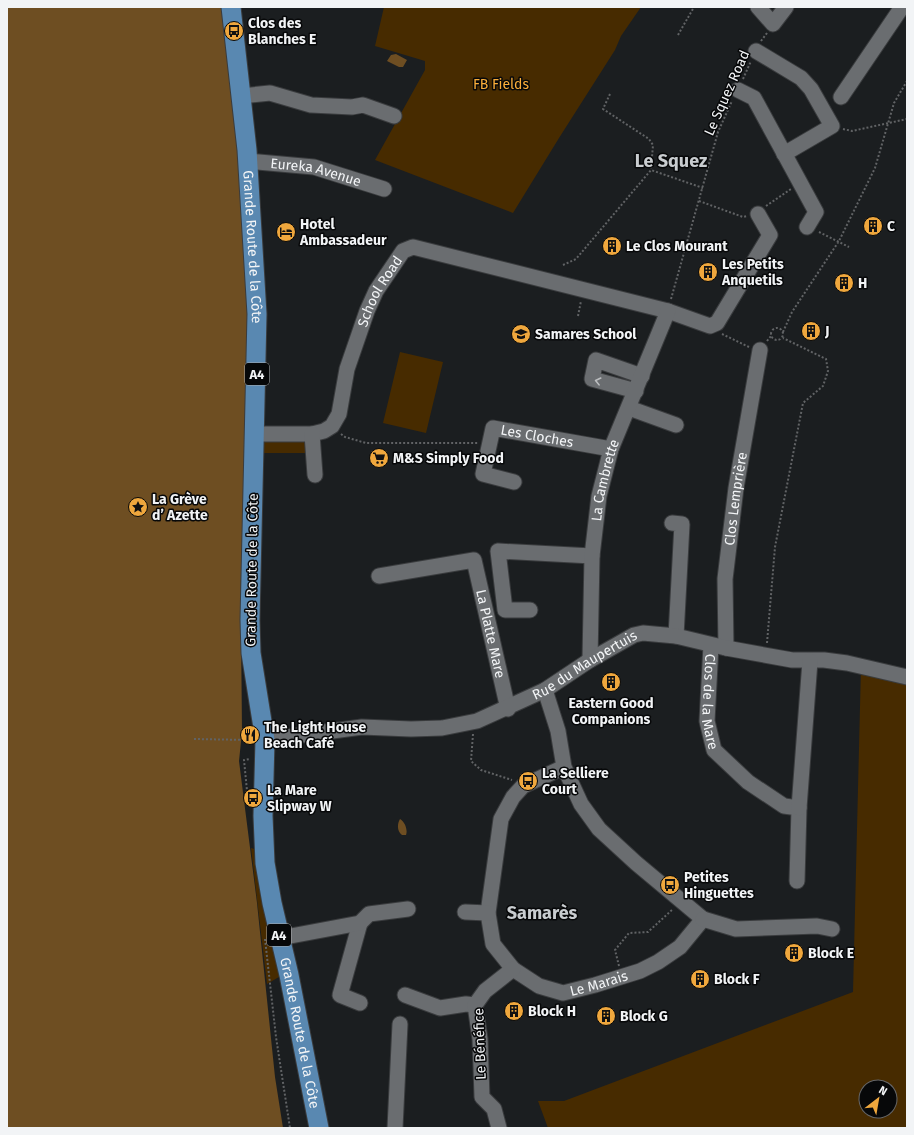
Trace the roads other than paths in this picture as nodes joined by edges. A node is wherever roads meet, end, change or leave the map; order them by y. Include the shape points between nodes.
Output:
1 (231, 7) edge
2 (758, 7) edge
3 (786, 7) edge
4 (902, 7) edge
5 (756, 51) road end
6 (738, 90) road end
7 (241, 96) junction
8 (841, 97) dead end
9 (394, 116) dead end
10 (784, 154) junction
11 (247, 161) junction
12 (384, 189) dead end
13 (758, 214) dead end
14 (807, 227) road end
15 (668, 311) junction
16 (760, 350) road end
17 (642, 376) junction
18 (636, 391) junction
19 (629, 408) junction
20 (676, 425) dead end
21 (255, 434) junction
22 (312, 434) junction
23 (611, 450) junction
24 (315, 475) dead end
25 (514, 482) dead end
26 (672, 523) dead end
27 (592, 556) junction
28 (379, 576) dead end
29 (530, 610) dead end
30 (676, 636) junction
31 (710, 645) junction
32 (726, 648) junction
33 (590, 660) junction
34 (810, 661) junction
35 (907, 677) edge
36 (545, 690) junction
37 (508, 709) junction
38 (265, 740) junction
39 (564, 767) junction
40 (799, 808) junction
41 (797, 881) dead end
42 (408, 909) dead end
43 (465, 912) dead end
44 (488, 913) junction
45 (703, 919) junction
46 (360, 923) junction
47 (832, 929) dead end
48 (280, 938) junction
49 (513, 969) junction
50 (406, 995) dead end
51 (360, 1004) dead end
52 (475, 1005) junction
53 (400, 1024) dead end
54 (319, 1128) edge
55 (395, 1128) edge
56 (499, 1128) edge

1 - 7 main road, Grande Route de la Côte / A4
2 - 3 street via 773,24
4 - 8 street
5 - 10 street via 802,78 832,126
6 - 10 street via 754,98
7 - 9 street via 270,93 311,105 363,105
7 - 11 main road, Grande Route de la Côte / A4
10 - 14 street via 816,212
11 - 12 street, Eureka Avenue via 314,167
11 - 21 main road, Grande Route de la Côte / A4 via 257,314
13 - 15 street, School Road via 770,235 717,323 710,326
15 - 17 street, La Cambrette
15 - 22 street, School Road via 413,248 403,251 376,291 367,310 348,369 339,414 332,426
16 - 32 street, Clos Lemprière via 736,488 725,579
17 - 18 street, La Cambrette
18 -> 17 street via 592,379 596,360
18 - 19 street, La Cambrette
19 - 20 street
19 - 23 street, La Cambrette
21 - 22 street
21 - 38 main road, Grande Route de la Côte / A4 via 251,653
22 - 24 street
23 - 25 street, Les Cloches via 493,428 483,474
23 - 27 street, La Cambrette via 598,496
26 - 30 street via 682,524
27 - 29 street via 498,551 506,610
27 - 33 street, La Cambrette
28 - 37 street, La Platte Mare via 474,560
30 - 31 street, Rue du Maupertuis
30 - 33 street, Rue du Maupertuis via 643,633 634,635
31 - 32 street, Rue du Maupertuis
31 - 40 street, Clos de la Mare via 707,722 714,750 748,782 784,806
32 - 34 street, Rue du Maupertuis
33 - 36 street, Rue du Maupertuis
34 - 35 street, Rue du Maupertuis via 847,663
34 - 40 street
36 - 37 street, Rue du Maupertuis
36 - 39 street via 558,730
37 - 38 street, Rue du Maupertuis via 477,721 442,728 362,727
38 - 48 main road, Grande Route de la Côte / A4 via 265,863
39 - 44 street, Le Marais via 529,778 513,797 501,819
39 - 45 street via 581,804 599,829
40 - 41 street
42 - 46 street via 369,914
43 - 44 street
44 - 49 street, Le Marais via 493,944
45 - 47 street via 736,929 817,926
45 - 49 street, Le Marais via 680,946 658,962 561,997
46 - 48 street
46 - 51 street via 340,995
48 - 54 main road, Grande Route de la Côte / A4
49 - 52 street, Le Bénéfice via 485,991
50 - 52 street via 440,1008
52 - 56 street, Le Bénéfice via 480,1039 482,1097 494,1109
53 - 55 street

